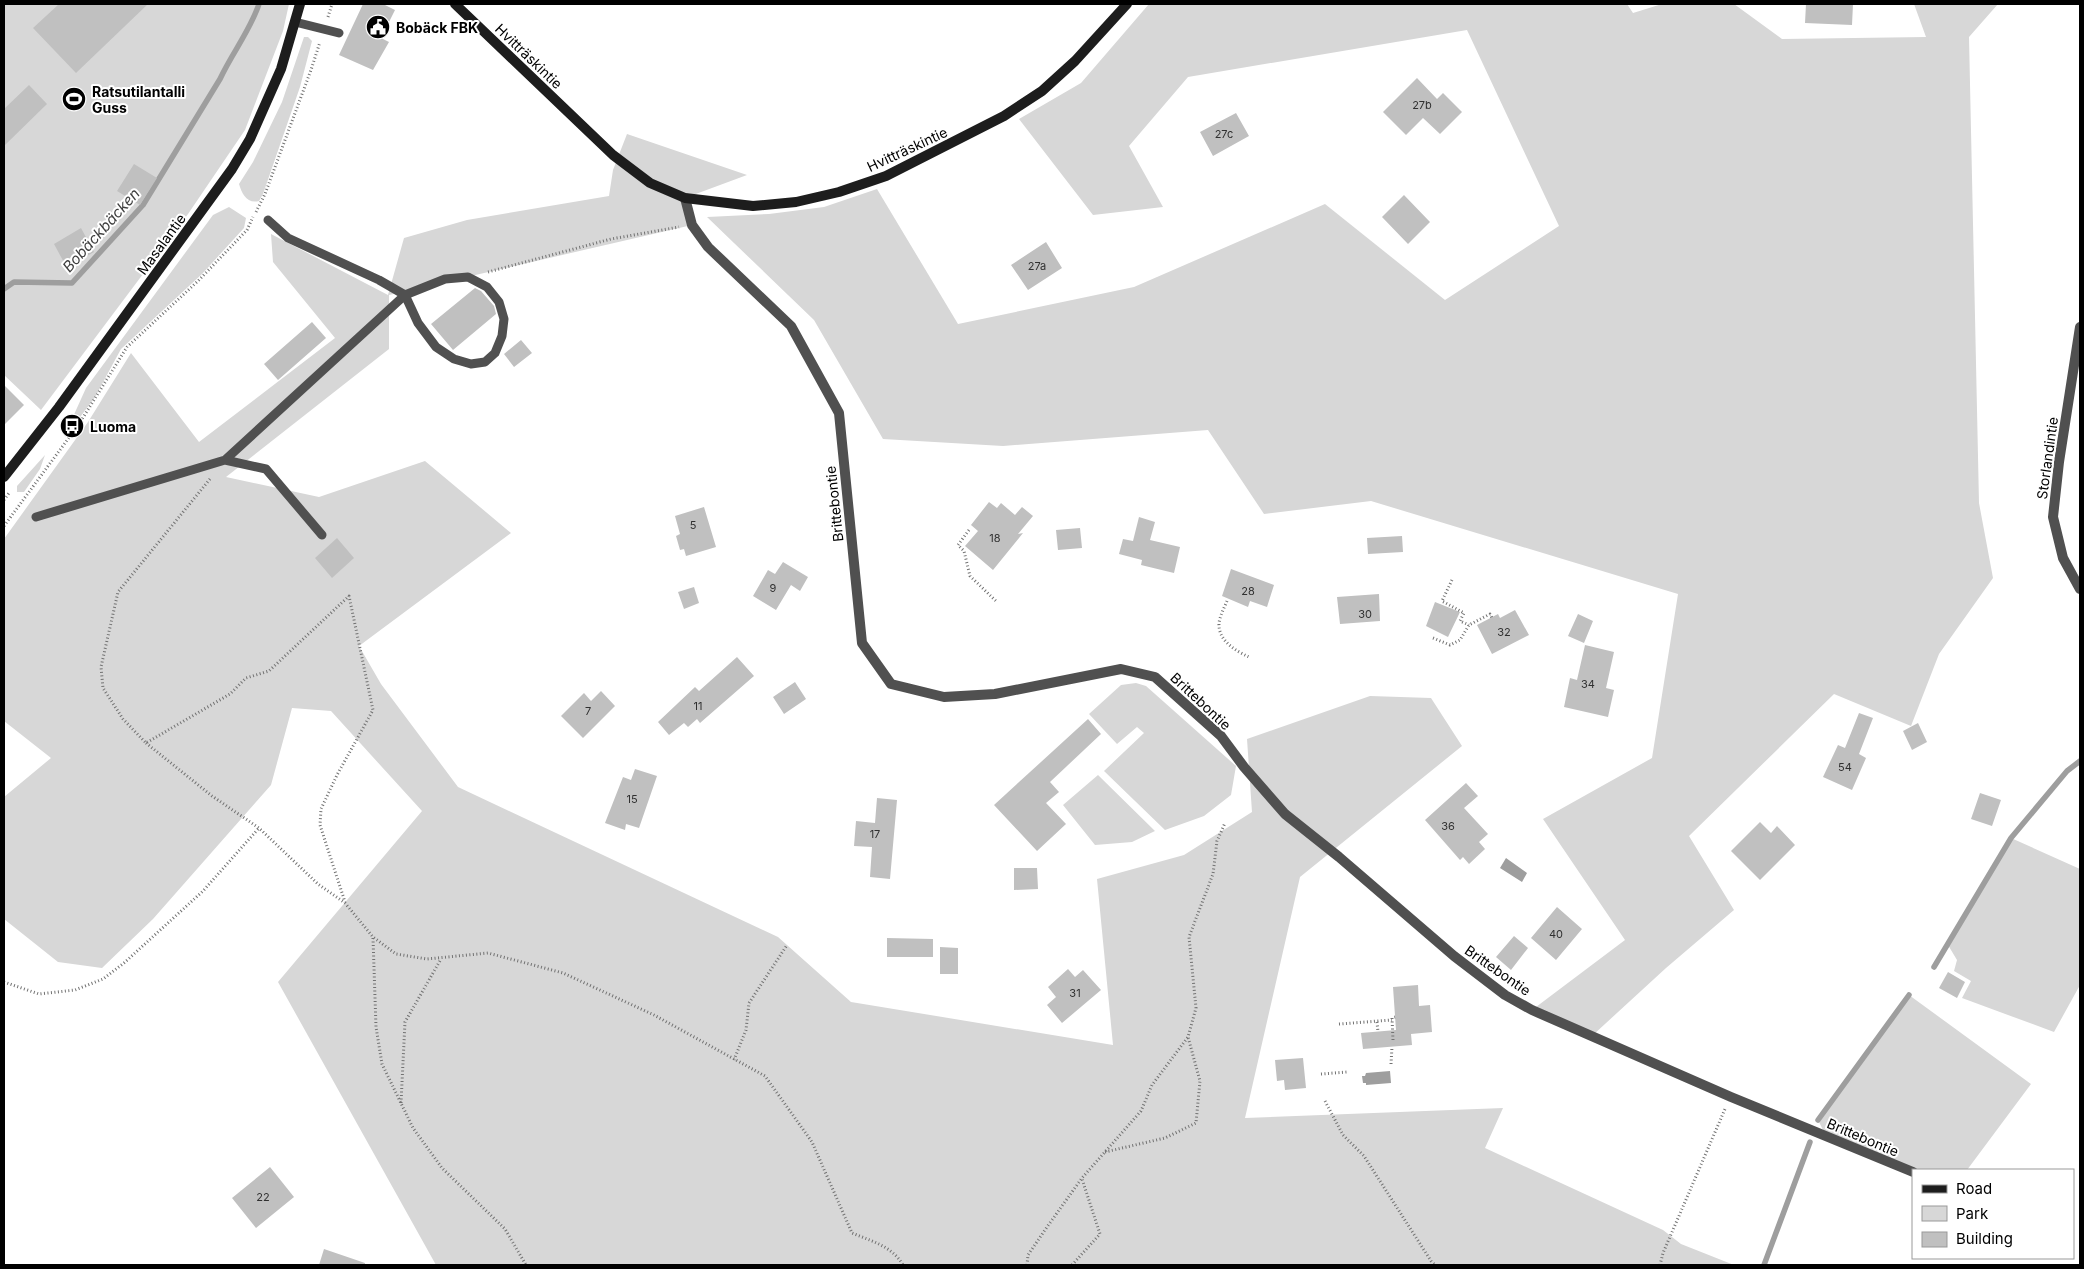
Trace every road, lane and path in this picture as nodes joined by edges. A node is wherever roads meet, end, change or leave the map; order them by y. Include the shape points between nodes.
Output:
1 (300, 4) edge
2 (332, 4) edge
3 (455, 4) edge
4 (1127, 4) edge
5 (295, 22) junction
6 (324, 29) junction
7 (339, 33) dead end
8 (685, 198) junction
9 (268, 220) dead end
10 (692, 225) junction
11 (468, 277) junction
12 (405, 295) junction
13 (2080, 327) edge
14 (225, 460) junction
15 (4, 477) edge
16 (9, 492) dead end
17 (4, 500) edge
18 (36, 517) dead end
19 (4, 526) edge
20 (969, 530) dead end
21 (322, 535) dead end
22 (1452, 580) dead end
23 (2080, 589) edge
24 (1226, 601) dead end
25 (997, 602) dead end
26 (1492, 618) dead end
27 (1469, 625) junction
28 (1433, 638) dead end
29 (1249, 657) dead end
30 (146, 743) junction
31 (1225, 823) dead end
32 (258, 828) junction
33 (345, 903) junction
34 (373, 938) junction
35 (786, 945) dead end
36 (441, 958) junction
37 (4, 982) edge
38 (1377, 1022) junction
39 (1339, 1024) dead end
40 (1378, 1032) dead end
41 (1188, 1037) junction
42 (1393, 1040) dead end
43 (1392, 1047) dead end
44 (734, 1060) junction
45 (1391, 1064) dead end
46 (1347, 1072) dead end
47 (1321, 1074) dead end
48 (1731, 1097) junction
49 (1325, 1101) dead end
50 (401, 1104) junction
51 (1104, 1152) junction
52 (1912, 1172) edge
53 (1082, 1178) junction
54 (526, 1265) edge
55 (903, 1265) edge
56 (1027, 1265) edge
57 (1072, 1265) edge
58 (1435, 1265) edge
59 (1660, 1265) edge

1 - 5 street, Masalantie
2 - 6 path
3 - 8 street, Hvitträskintie via 613,156 650,183
4 - 8 street, Hvitträskintie via 1042,91 1004,116 886,176 796,202 752,206
5 - 6 lane
5 - 15 street, Masalantie via 281,69 250,139 232,168 59,407
6 - 7 lane
6 - 19 path via 312,70 265,194 247,230 127,348 79,424
8 - 10 street, Brittebontie
9 - 12 lane via 288,238
10 - 11 path via 611,239
10 - 48 street, Brittebontie via 708,247 791,326 838,414 862,643 891,684 944,697 995,694 1121,669 1155,677 1221,736 1285,814 1505,995 1532,1010
11 - 12 lane via 445,279
11 - 12 lane via 487,287 499,302 504,319 495,353 484,362 471,364 454,359 436,347 418,323
12 - 14 lane
13 - 23 street, Storlandintie via 2053,517 2063,558
14 - 18 lane
14 - 21 lane via 266,469
14 - 30 path via 118,592 101,667 103,688 122,720
16 - 17 path
20 - 25 path via 958,545 964,551 970,576
22 - 27 path via 1442,601 1464,612 1460,621
24 - 29 path via 1219,624 1223,639 1234,650
26 - 27 path via 1490,614
27 - 28 path via 1460,640 1450,645
30 - 32 path
30 - 33 path via 230,694 246,678 268,671 349,596 373,710 321,809 320,825
31 - 41 path via 1217,841 1213,874 1189,937 1196,1008
32 - 33 path via 318,884
32 - 37 path via 203,891 103,979 75,990 39,994
33 - 34 path
34 - 36 path via 396,954
34 - 50 path via 376,1027 382,1064
35 - 44 path via 749,1003 746,1030
36 - 44 path via 488,952 563,973 654,1015
36 - 50 path via 405,1022
38 - 39 path
38 - 40 path
38 - 42 path via 1394,1019
41 - 51 path via 1152,1085 1141,1110
41 - 51 path via 1200,1081 1196,1123 1165,1138
43 - 45 path
44 - 55 path via 765,1076 812,1142 852,1233 886,1247 898,1256
46 - 47 path
48 - 52 street, Brittebontie
48 - 59 path
49 - 58 path via 1343,1135 1364,1156
50 - 54 path via 413,1128 442,1168 506,1229
51 - 53 path
53 - 56 path via 1028,1255
53 - 57 path via 1100,1234

